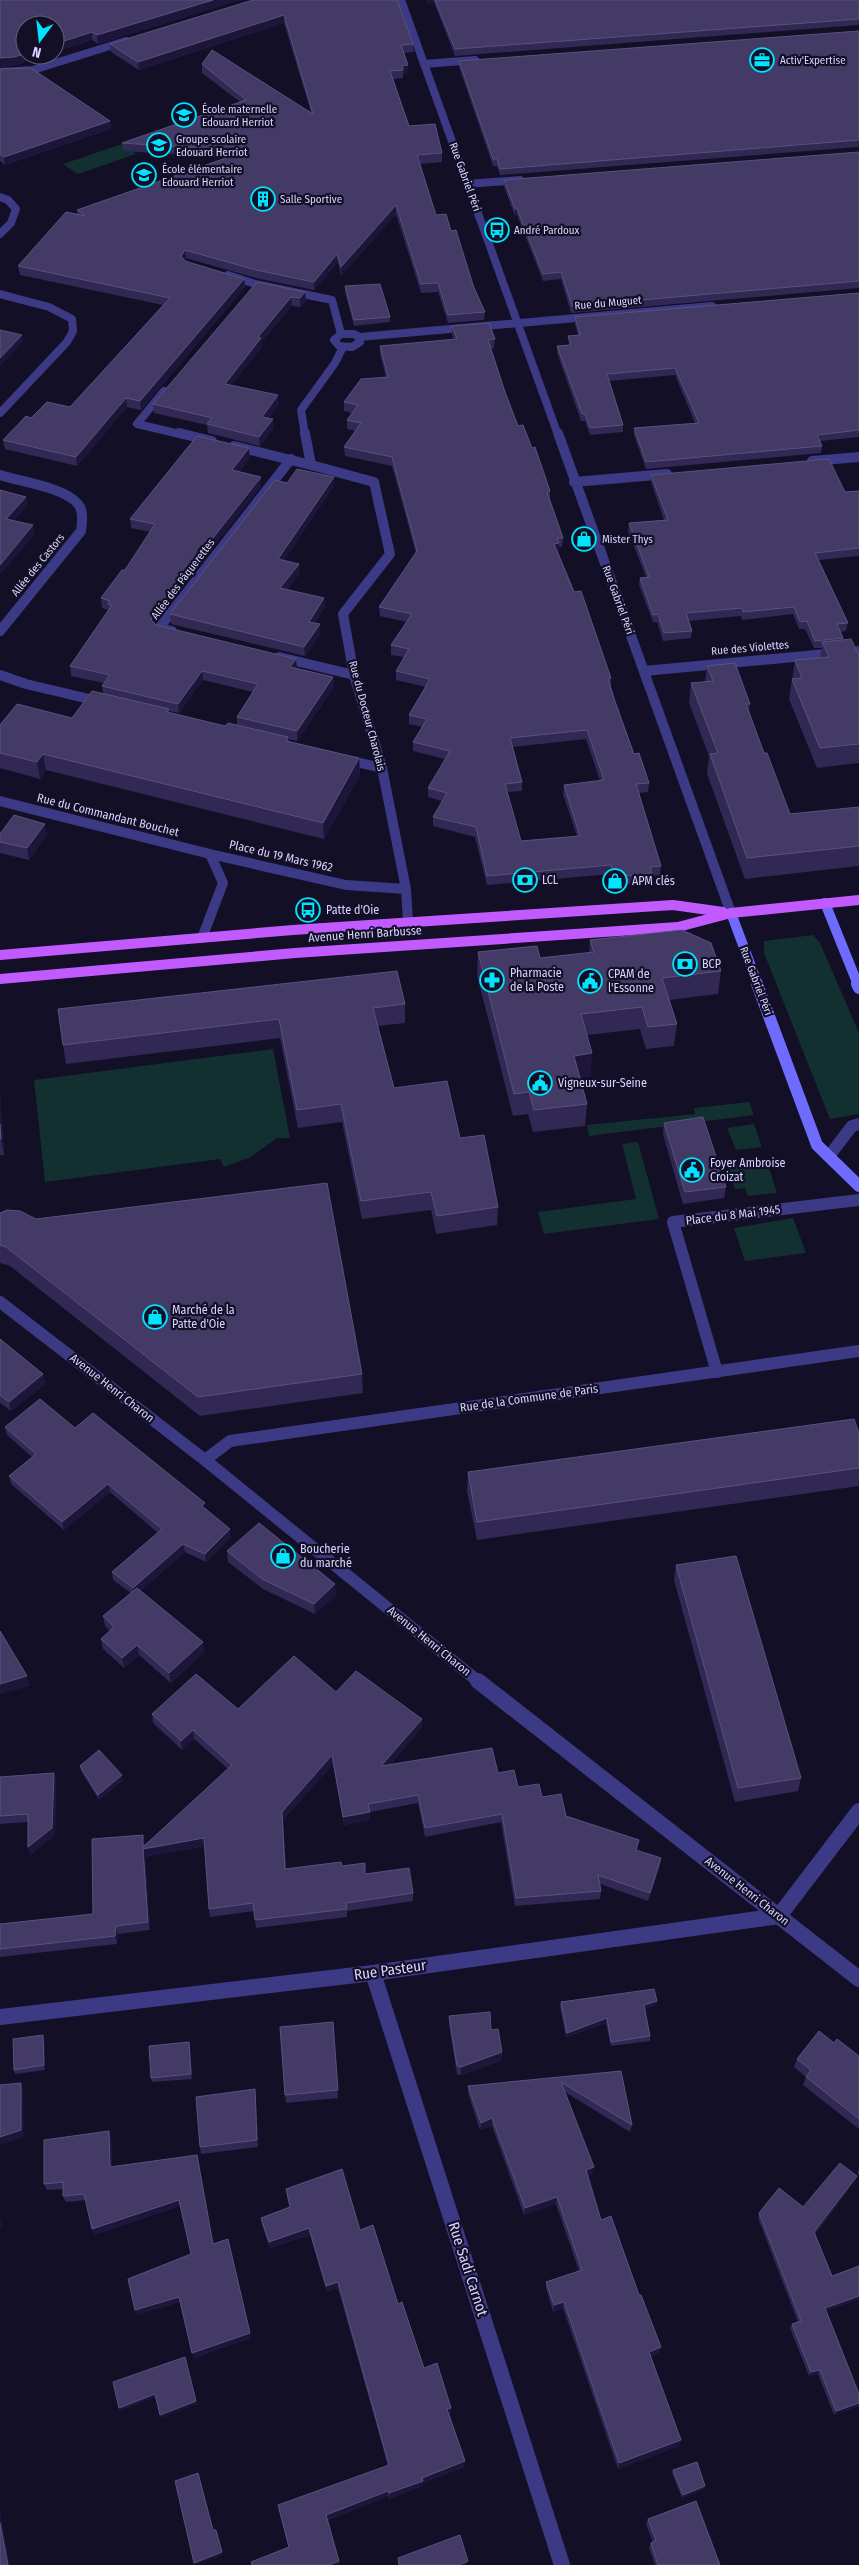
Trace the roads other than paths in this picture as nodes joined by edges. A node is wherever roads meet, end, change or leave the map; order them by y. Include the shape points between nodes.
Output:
1 (401, 0) edge
2 (137, 38) edge
3 (482, 60) edge
4 (424, 64) junction
5 (0, 72) edge
6 (528, 179) edge
7 (468, 184) junction
8 (0, 196) edge
9 (0, 234) edge
10 (222, 274) edge
11 (0, 294) edge
12 (723, 305) edge
13 (516, 322) junction
14 (342, 334) junction
15 (359, 338) junction
16 (343, 347) junction
17 (168, 387) edge
18 (0, 413) edge
19 (859, 457) edge
20 (291, 459) junction
21 (800, 462) edge
22 (311, 465) junction
23 (681, 472) edge
24 (0, 476) edge
25 (574, 482) junction
26 (0, 630) edge
27 (178, 633) edge
28 (859, 651) edge
29 (271, 655) edge
30 (644, 671) junction
31 (0, 674) edge
32 (354, 675) junction
33 (113, 704) edge
34 (334, 757) edge
35 (382, 768) junction
36 (0, 801) edge
37 (210, 854) junction
38 (406, 889) junction
39 (859, 900) edge
40 (826, 903) junction
41 (731, 913) junction
42 (408, 922) junction
43 (202, 938) junction
44 (0, 955) edge
45 (0, 980) edge
46 (859, 988) edge
47 (859, 1124) edge
48 (829, 1156) junction
49 (859, 1186) edge
50 (859, 1200) edge
51 (0, 1302) edge
52 (859, 1351) edge
53 (717, 1372) junction
54 (205, 1460) junction
55 (859, 1811) edge
56 (779, 1916) junction
57 (373, 1972) junction
58 (859, 1979) edge
59 (0, 2017) edge
60 (562, 2565) edge

1 - 4 street, Rue Gabriel Péri
2 - 5 street via 33,70
3 - 4 street
4 - 7 street, Rue Gabriel Péri
6 - 7 street
7 - 13 street, Rue Gabriel Péri
8 - 9 street via 16,209 11,223
10 - 14 street via 252,288 332,300
11 - 18 street via 49,307 72,319 73,331 68,342
12 - 13 street, Rue du Muguet
13 - 15 street, Rue du Muguet
13 - 25 street, Rue Gabriel Péri
14 - 15 street via 350,333
14 - 16 street via 334,340
15 - 16 street via 356,346
16 - 22 street via 301,410
17 - 20 street via 136,424
19 - 21 street
20 - 22 street
20 - 27 street, Allée des Pâquerettes via 160,628
22 - 32 street, Rue du Docteur Charolais via 374,482 390,554 343,614
23 - 25 street
24 - 26 street, Allée des Castors via 58,492 77,504 83,517 81,531
25 - 30 street, Rue Gabriel Péri
28 - 30 street, Rue des Violettes
29 - 32 street
30 - 41 street, Rue Gabriel Péri
31 - 33 street via 26,684
32 - 35 street, Rue du Docteur Charolais
34 - 35 street
35 - 38 street, Rue du Docteur Charolais
36 - 37 street, Rue du Commandant Bouchet
37 - 38 street, Place du 19 Mars 1962 via 346,885
37 - 43 street, Place du 19 Mars 1962 via 223,883
38 - 42 street, Rue du Docteur Charolais
39 - 40 main road, Avenue Henri Barbusse
40 - 41 main road, Avenue Henri Barbusse
40 - 46 street
41 - 42 main road, Avenue Henri Barbusse via 673,905
41 - 45 main road, Avenue Henri Barbusse via 678,927 295,953
41 - 48 street, Rue Gabriel Péri via 818,1145
42 - 43 main road, Avenue Henri Barbusse
43 - 44 main road, Avenue Henri Barbusse
47 - 48 street via 852,1126
48 - 49 street, Rue Gabriel Péri
50 - 53 street, Place du 8 Mai 1945 via 673,1222
51 - 54 street, Avenue Henri Charon
52 - 53 street, Rue de la Commune de Paris
53 - 54 street, Rue de la Commune de Paris via 230,1441
54 - 56 street, Avenue Henri Charon via 504,1702
55 - 56 street
56 - 57 street, Rue Pasteur
56 - 58 street, Avenue Henri Charon
57 - 59 street, Rue Pasteur
57 - 60 street, Rue Sadi Carnot

